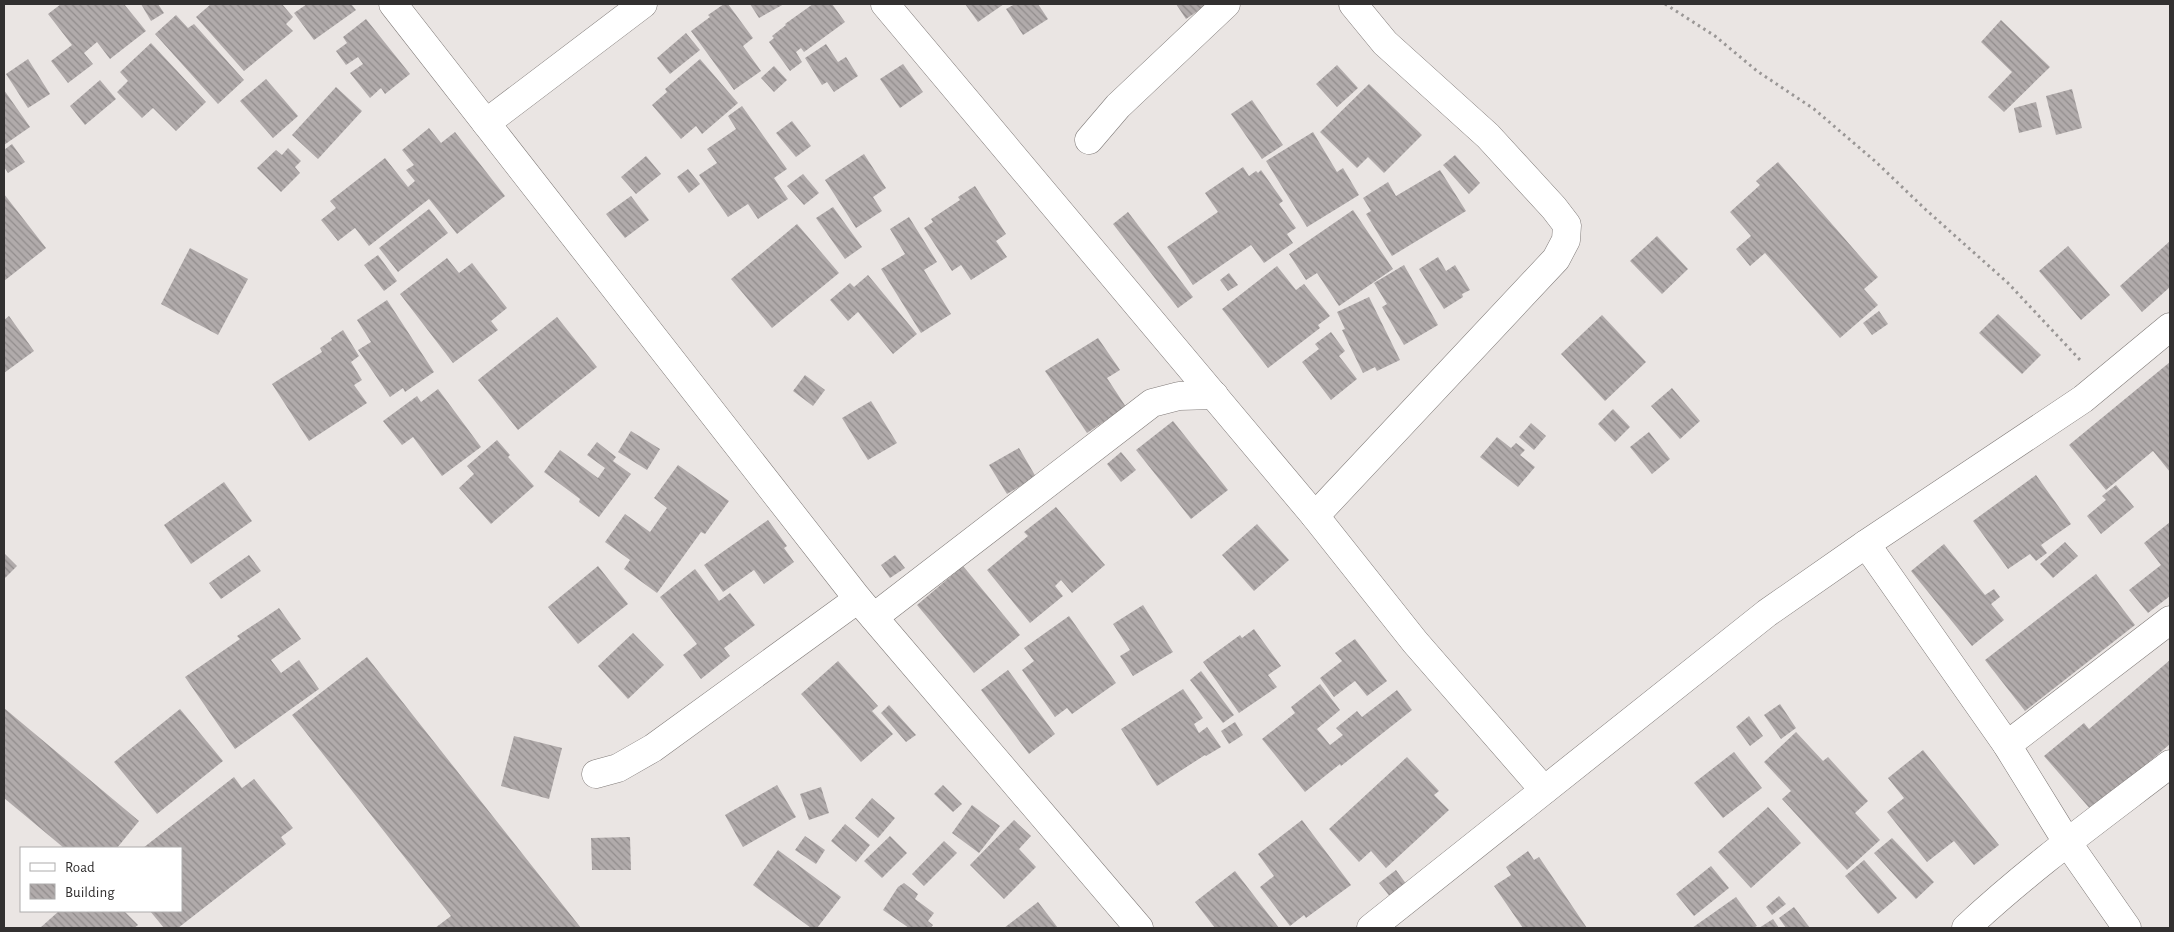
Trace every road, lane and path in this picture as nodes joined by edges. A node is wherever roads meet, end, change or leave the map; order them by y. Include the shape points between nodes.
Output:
1 (394, 4) edge
2 (643, 4) edge
3 (885, 4) edge
4 (1226, 4) edge
5 (1353, 4) edge
6 (1665, 4) edge
7 (486, 123) junction
8 (1090, 140) dead end
9 (2170, 327) edge
10 (2101, 384) junction
11 (1214, 395) junction
12 (1315, 516) junction
13 (1866, 544) junction
14 (866, 608) junction
15 (2170, 620) edge
16 (2007, 745) junction
17 (2170, 764) edge
18 (596, 774) dead end
19 (1544, 790) junction
20 (2067, 842) junction
21 (1139, 928) edge
22 (1371, 928) edge
23 (1966, 928) edge
24 (2127, 928) edge

1 - 7 street
2 - 7 street
3 - 11 street
4 - 8 street via 1118,106
5 - 12 street via 1385,43 1488,136 1554,208 1567,225 1566,240 1556,259
6 - 10 path via 1715,36 1757,72 1814,109 1876,162 2008,283
7 - 14 street
9 - 10 street
10 - 13 street
11 - 12 street
11 - 14 street via 1179,396 1152,403
12 - 19 street via 1415,642
13 - 16 street
13 - 19 street via 1767,613
14 - 18 street via 653,748 618,768
14 - 21 street
15 - 16 street
16 - 20 street
17 - 20 street
19 - 22 street
20 - 23 street
20 - 24 street

